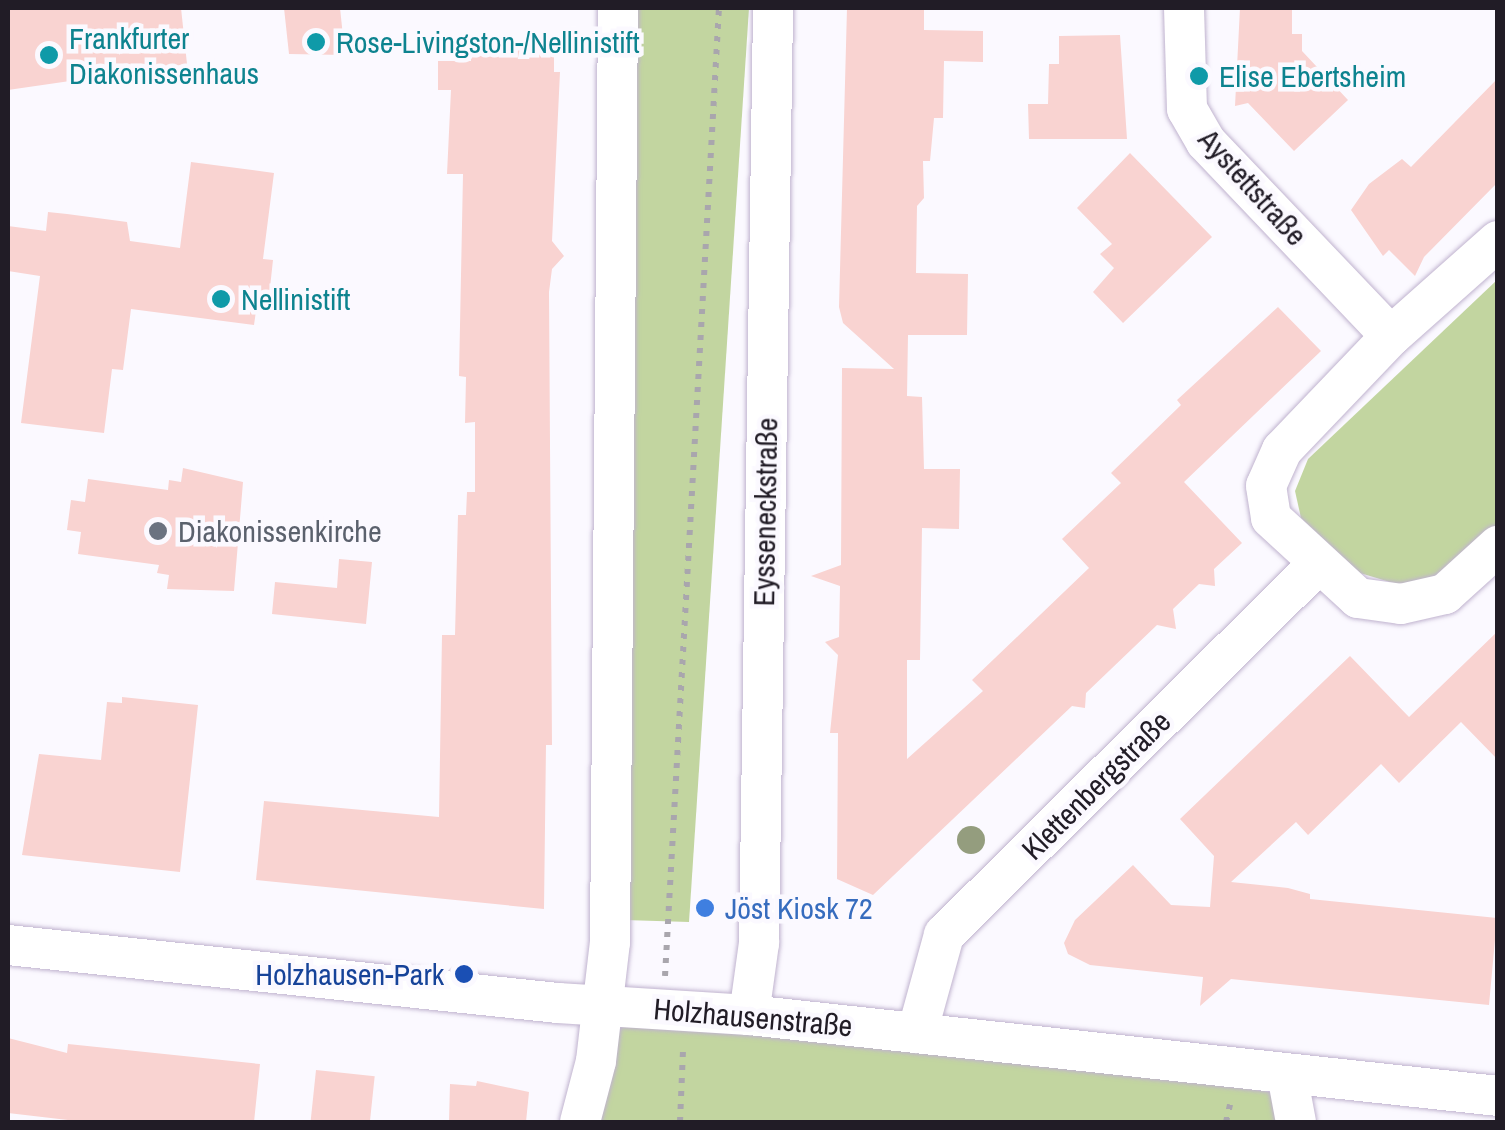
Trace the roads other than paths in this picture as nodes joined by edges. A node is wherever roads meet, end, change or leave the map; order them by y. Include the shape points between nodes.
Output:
1 (618, 8) edge
2 (773, 8) edge
3 (1184, 8) edge
4 (1498, 241) edge
5 (1392, 336) junction
6 (1498, 546) edge
7 (1320, 563) junction
8 (8, 945) edge
9 (604, 1004) junction
10 (749, 1015) junction
11 (918, 1033) junction
12 (1287, 1074) junction
13 (1498, 1096) edge
14 (580, 1122) edge
15 (1296, 1122) edge

1 - 9 street via 610,942
2 - 10 street, Eysseneckstraße via 759,943
3 - 5 street, Aystettstraße via 1187,109 1206,142
4 - 5 street
5 - 7 street via 1282,450 1266,486 1271,518
6 - 7 street via 1445,594 1401,604 1358,598
7 - 11 street, Klettenbergstraße via 944,935
8 - 9 street, Holzhausenstraße
9 - 10 street, Holzhausenstraße
9 - 14 street
10 - 11 street, Holzhausenstraße
11 - 12 street, Holzhausenstraße
12 - 13 street, Holzhausenstraße
12 - 15 street

